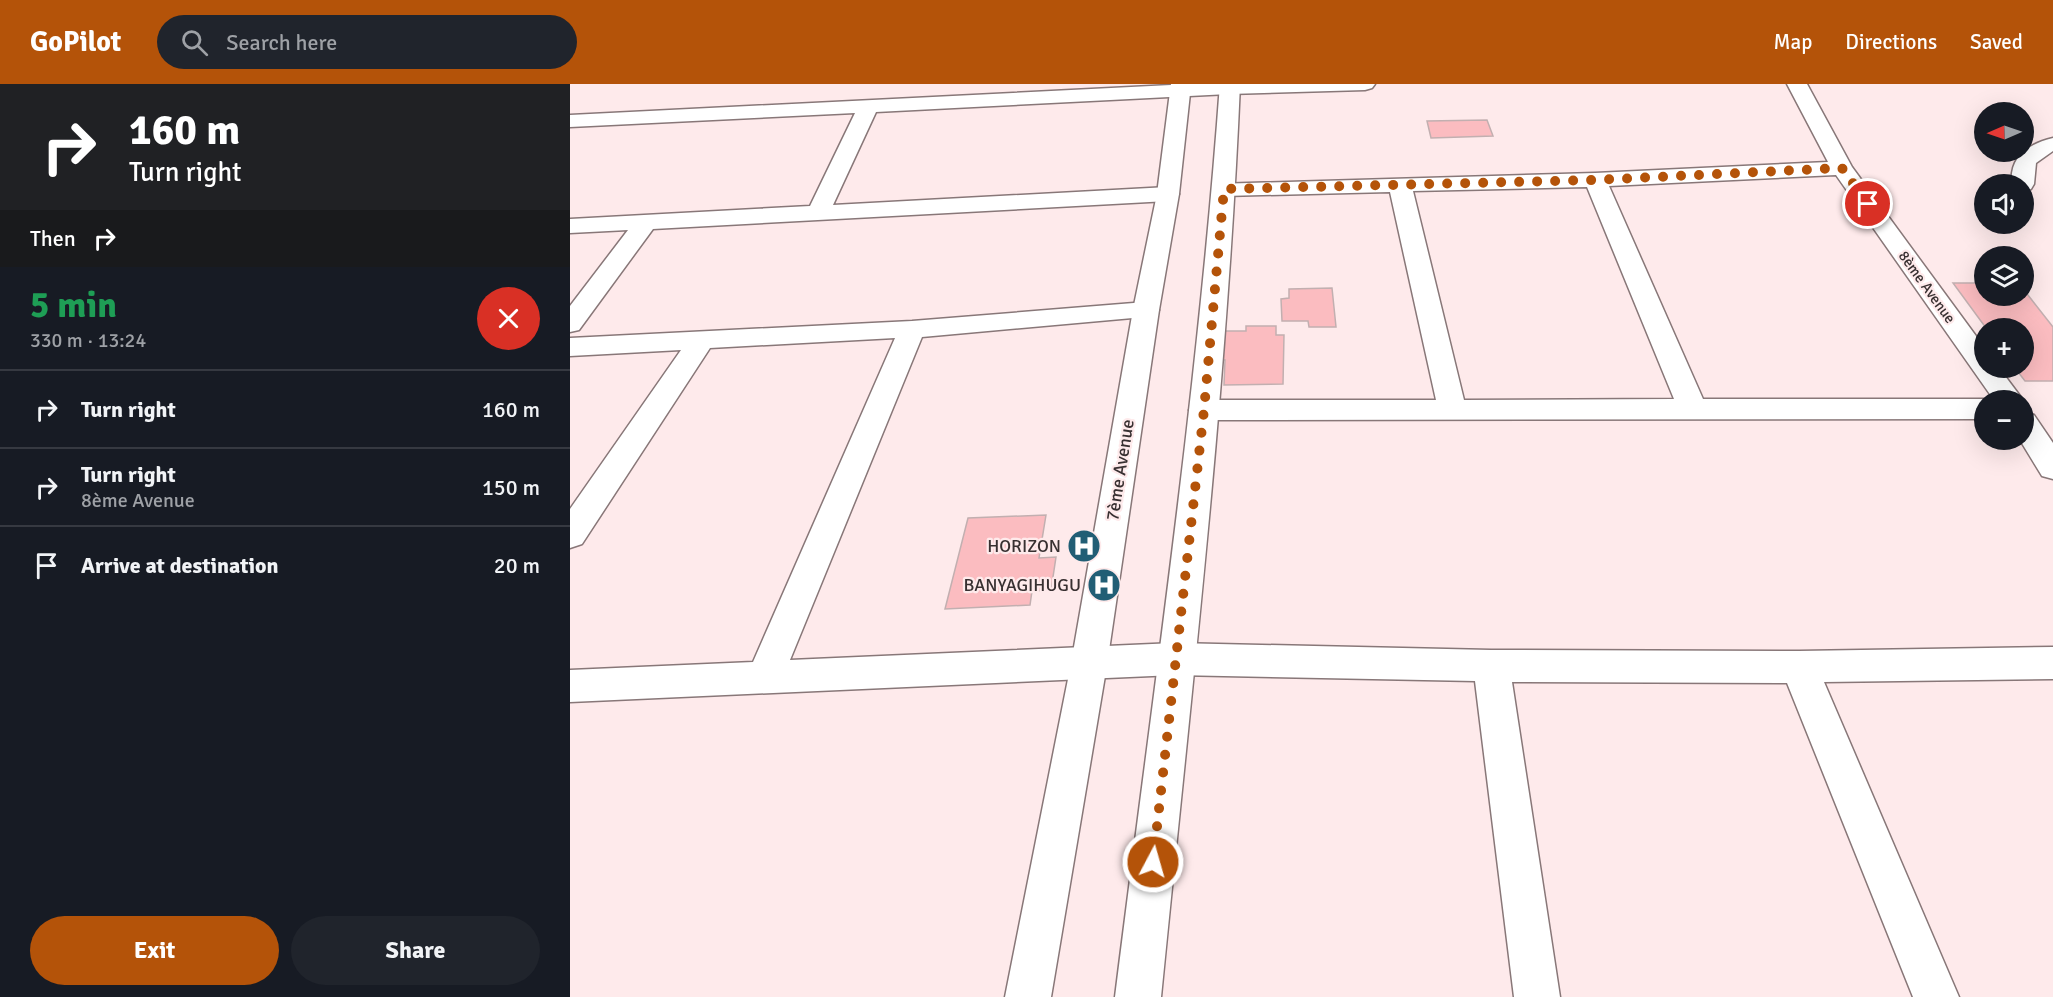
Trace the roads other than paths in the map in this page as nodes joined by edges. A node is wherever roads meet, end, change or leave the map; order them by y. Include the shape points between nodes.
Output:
1 (1365, 84) edge
2 (1797, 84) edge
3 (1230, 86) edge
4 (1180, 88) edge
5 (868, 107) junction
6 (570, 121) edge
7 (2053, 144) edge
8 (1842, 168) junction
9 (2022, 174) edge
10 (1595, 180) junction
11 (1400, 184) junction
12 (1224, 189) junction
13 (1168, 194) junction
14 (819, 211) junction
15 (647, 221) junction
16 (570, 226) edge
17 (1146, 310) junction
18 (570, 324) edge
19 (912, 329) junction
20 (702, 340) junction
21 (570, 347) edge
22 (1974, 352) edge
23 (1452, 408) junction
24 (1692, 408) junction
25 (1974, 409) edge
26 (1204, 410) junction
27 (2034, 438) edge
28 (2053, 468) edge
29 (570, 536) edge
30 (1175, 659) junction
31 (2053, 663) edge
32 (1089, 664) junction
33 (1491, 666) junction
34 (1799, 667) junction
35 (765, 676) junction
36 (570, 686) edge
37 (1028, 997) edge
38 (1138, 997) edge
39 (1537, 997) edge
40 (1936, 997) edge

1 - 3 street
2 - 8 street, 8ème Avenue
3 - 4 street
3 - 12 street
4 - 5 street
4 - 13 street, 7ème Avenue
5 - 6 street via 832,101
5 - 14 street
7 - 9 street via 2026,159
8 - 10 street
8 - 22 street, 8ème Avenue
10 - 11 street
10 - 24 street
11 - 12 street
11 - 23 street
12 - 26 street
13 - 14 street
13 - 17 street, 7ème Avenue
14 - 15 street
15 - 16 street
15 - 18 street
17 - 19 street
17 - 32 street, 7ème Avenue
19 - 20 street
19 - 35 street
20 - 21 street
20 - 29 street
23 - 24 street
23 - 26 street
24 - 25 street
26 - 30 street
27 - 28 street
30 - 32 street
30 - 33 street
30 - 38 street
31 - 34 street
32 - 35 street
32 - 37 street, 7ème Avenue
33 - 34 street
33 - 39 street
34 - 40 street
35 - 36 street

